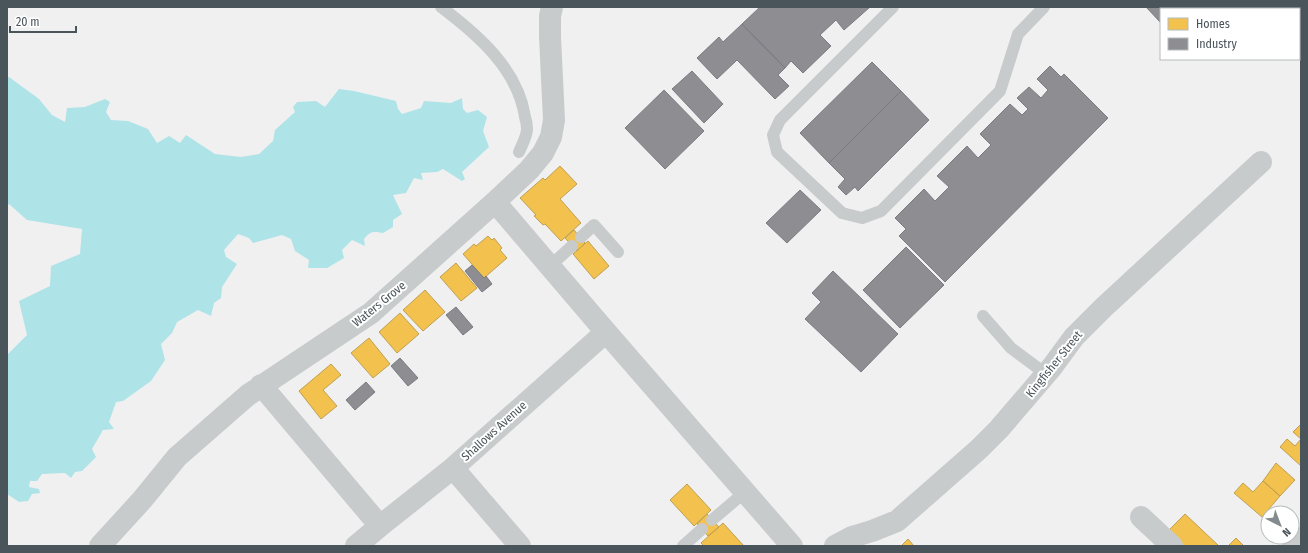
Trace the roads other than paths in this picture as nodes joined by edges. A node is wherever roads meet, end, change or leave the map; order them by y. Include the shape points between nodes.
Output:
1 (441, 7) edge
2 (552, 7) edge
3 (892, 7) edge
4 (1044, 7) edge
5 (519, 152) dead end
6 (1261, 162) dead end
7 (496, 202) junction
8 (618, 252) dead end
9 (550, 266) junction
10 (983, 316) dead end
11 (606, 332) junction
12 (1046, 374) junction
13 (261, 385) junction
14 (452, 468) junction
15 (745, 492) junction
16 (1141, 517) dead end
17 (712, 520) dead end
18 (380, 526) junction
19 (702, 529) dead end
20 (1301, 538) edge
21 (100, 546) edge
22 (356, 546) edge
23 (520, 546) edge
24 (683, 546) edge
25 (792, 546) edge
26 (835, 546) edge
27 (1172, 546) edge
28 (1293, 546) edge

1 - 5 lane via 464,24 511,76 523,105 527,129
2 - 7 street, Waters Grove via 550,16 554,120 551,137 544,153
3 - 4 lane via 780,120 774,135 777,152 842,213 862,218 881,211 1000,91 1018,34
6 - 12 street, Kingfisher Street via 1074,336
7 - 9 street
7 - 13 street, Waters Grove via 371,313
8 - 9 lane via 594,226
9 - 11 street
10 - 12 lane via 1012,348
11 - 14 street, Shallows Avenue
11 - 15 street
12 - 26 street, Kingfisher Street via 979,449 897,521
13 - 18 street
13 - 21 street, Waters Grove via 177,457
14 - 18 street, Shallows Avenue
14 - 23 street
15 - 17 lane
15 - 25 street
16 - 27 street
18 - 22 street, Shallows Avenue
19 - 24 lane
20 - 28 main road

